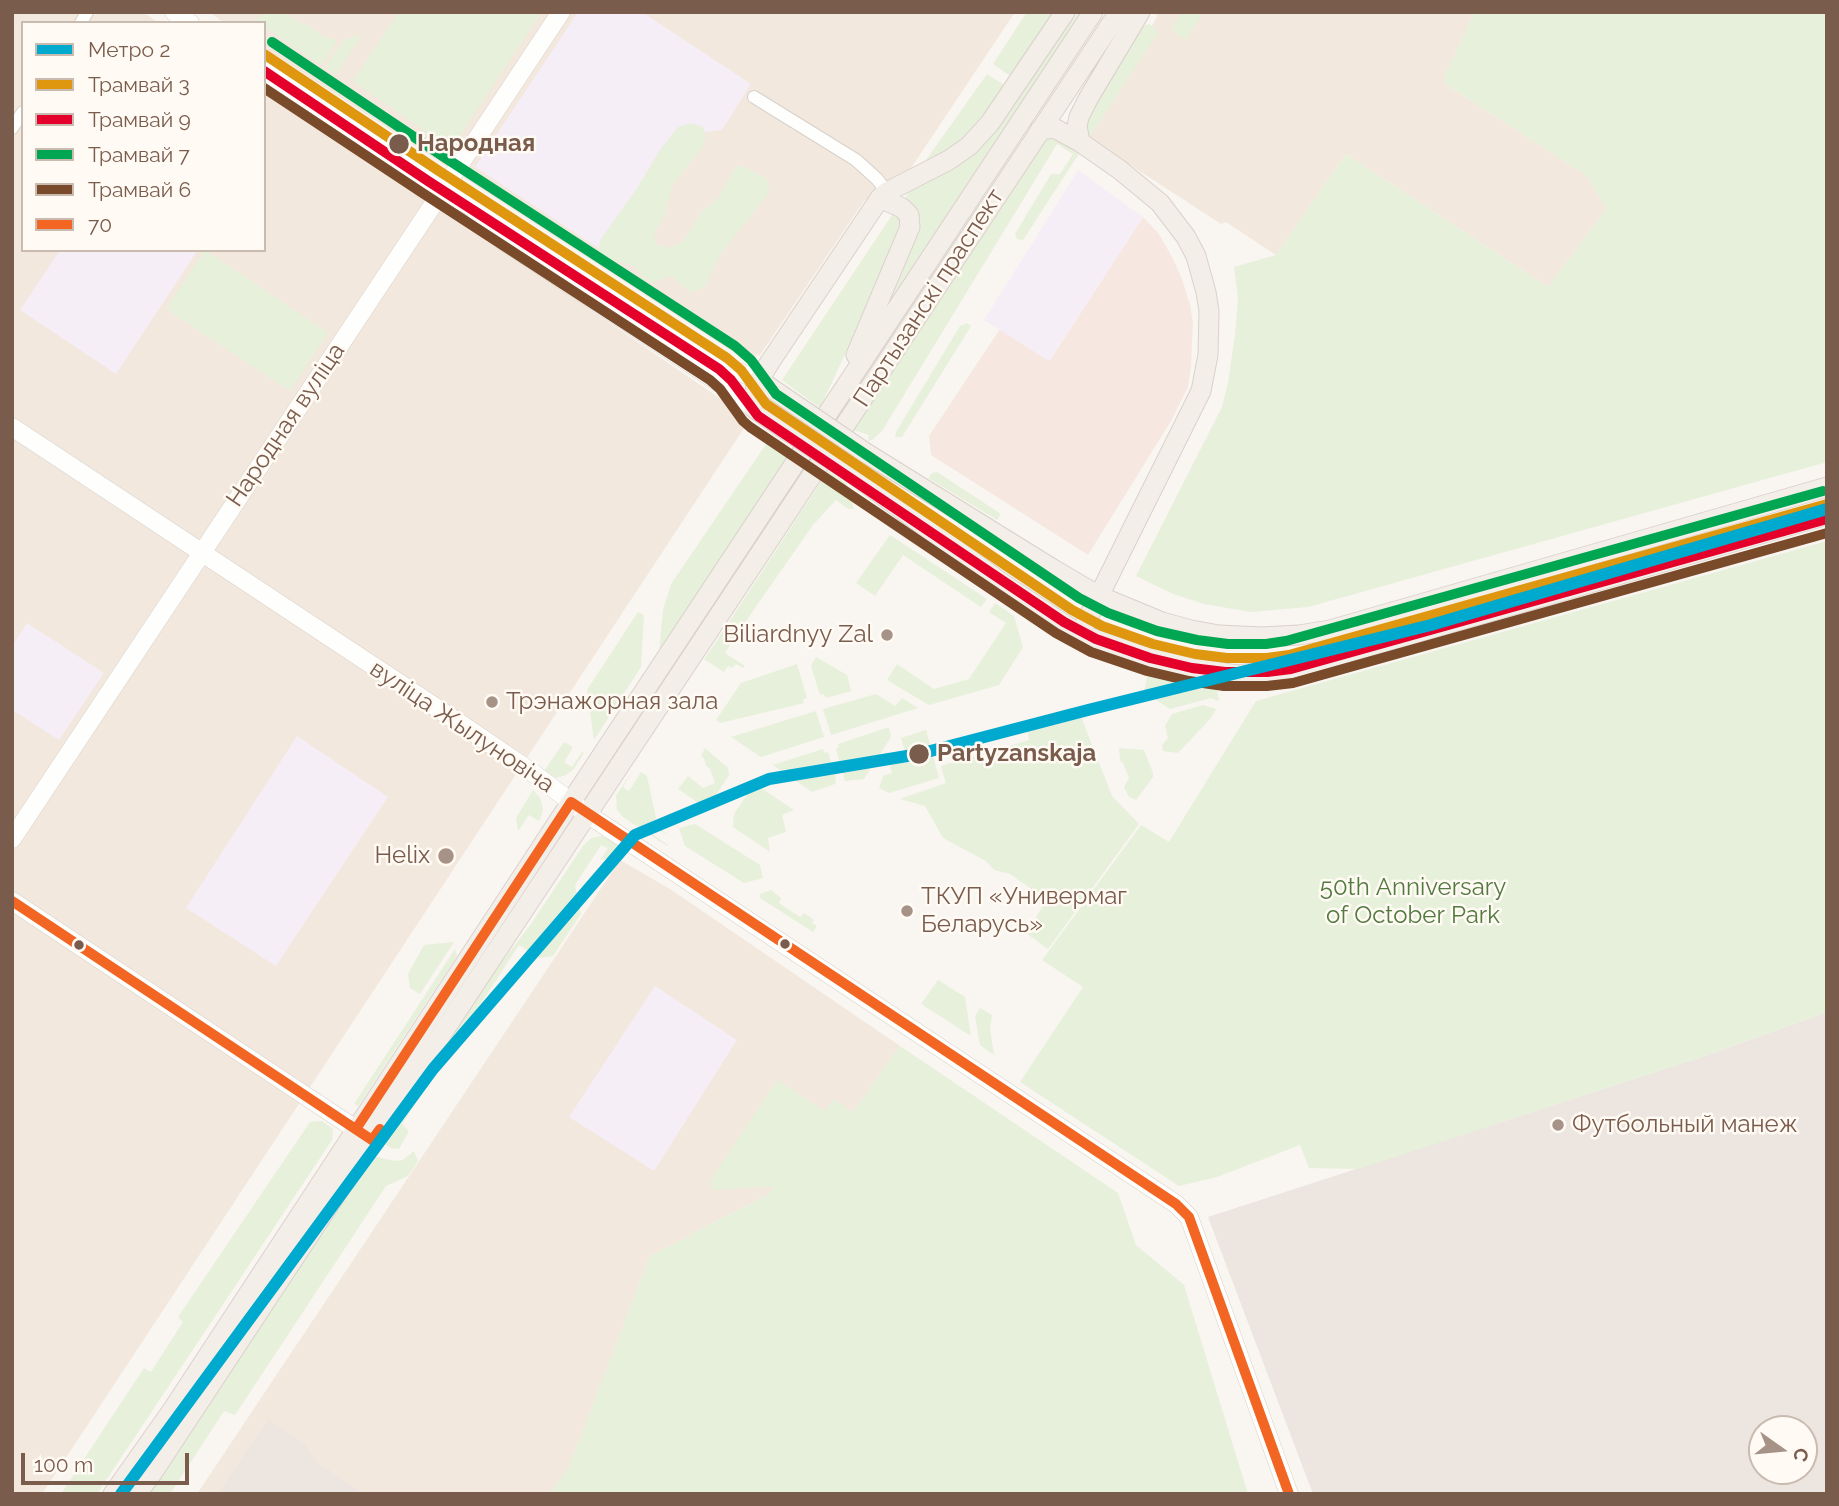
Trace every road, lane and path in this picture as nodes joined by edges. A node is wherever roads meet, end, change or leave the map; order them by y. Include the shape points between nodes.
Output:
1 (561, 12) edge
2 (1065, 12) edge
3 (1093, 12) edge
4 (1119, 12) edge
5 (1140, 12) edge
6 (266, 72) edge
7 (754, 97) dead end
8 (1040, 130) junction
9 (1080, 142) junction
10 (448, 193) junction
11 (883, 195) junction
12 (759, 380) junction
13 (834, 405) junction
14 (754, 408) junction
15 (12, 427) edge
16 (870, 455) junction
17 (869, 485) junction
18 (1827, 487) edge
19 (1827, 515) edge
20 (202, 552) junction
21 (1099, 596) junction
22 (1080, 634) junction
23 (571, 802) junction
24 (587, 814) junction
25 (12, 839) edge
26 (12, 901) edge
27 (364, 1135) junction
28 (113, 1494) edge
29 (137, 1494) edge
30 (1289, 1494) edge

1 - 10 street, Народная вуліца
2 - 11 main road via 969,146
3 - 13 main road, Партызанскі праспект
4 - 8 main road, Партызанскі праспект
5 - 9 main road via 1079,117
6 - 10 street
7 - 11 street via 856,160 877,179
8 - 9 main road via 1054,128
8 - 24 main road, Партызанскі праспект
9 - 21 main road via 1153,197 1186,237 1200,269 1210,327 1201,391
10 - 12 street via 512,228 716,363
10 - 14 street via 505,242
10 - 20 street, Народная вуліца
11 - 12 main road
11 - 13 main road via 909,215 910,227
12 - 14 main road
12 - 16 main road, bridge
13 - 23 main road, Партызанскі праспект
14 - 17 main road, bridge
15 - 20 street, вуліца Жылуновіча
16 - 17 main road
16 - 21 main road
17 - 22 main road
18 - 21 main road via 1330,630 1299,635 1262,637 1191,630
19 - 22 main road via 1290,669 1237,675 1200,669
20 - 23 street, вуліца Жылуновіча
20 - 25 street, Народная вуліца
21 - 22 main road
23 - 24 street, вуліца Жылуновіча
23 - 27 main road, Партызанскі праспект
24 - 27 main road, Партызанскі праспект
24 - 30 street, вуліца Жылуновіча via 1176,1204 1189,1217
26 - 27 street
27 - 28 main road, Партызанскі праспект
27 - 29 main road, Партызанскі праспект

